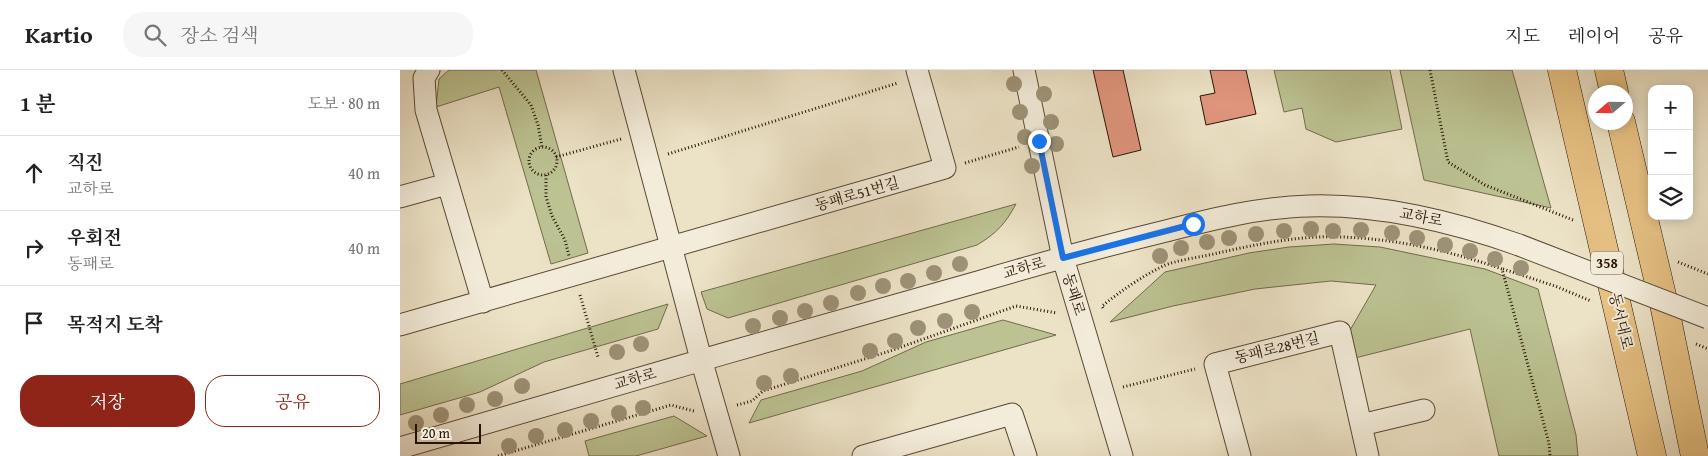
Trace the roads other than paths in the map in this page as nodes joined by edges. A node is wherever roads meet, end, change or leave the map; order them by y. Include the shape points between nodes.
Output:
1 (429, 70) edge
2 (624, 70) edge
3 (1024, 70) edge
4 (1562, 70) edge
5 (1608, 70) edge
6 (918, 73) edge
7 (1612, 85) edge
8 (1623, 130) edge
9 (447, 184) junction
10 (400, 197) edge
11 (672, 247) junction
12 (1063, 258) junction
13 (482, 302) junction
14 (1708, 318) edge
15 (400, 325) edge
16 (700, 359) junction
17 (1424, 410) dead end
18 (1361, 425) junction
19 (400, 448) edge
20 (729, 456) edge
21 (863, 456) edge
22 (1026, 456) edge
23 (1122, 456) edge
24 (1240, 456) edge
25 (1368, 456) edge
26 (1652, 456) edge
27 (1695, 456) edge

1 - 9 street via 424,78 426,110
2 - 11 street
3 - 12 street, 동패로
4 - 26 highway, 동서대로 / 358
5 - 7 highway
6 - 11 street, 동패로51번길 via 945,168
8 - 27 highway via 1664,304
9 - 10 street
9 - 13 street
11 - 13 street, 동패로51번길
11 - 16 street
12 - 14 street, 교하로, bridge via 1254,211 1308,206 1362,208 1427,216 1473,229
12 - 16 street, 교하로
12 - 23 street, 동패로 via 1079,310 1113,389
13 - 15 street, 동패로51번길
16 - 19 street, 교하로
16 - 20 street
17 - 18 street
18 - 24 street, 동패로28번길 via 1340,332 1215,364
18 - 25 street, 동패로28번길
21 - 22 street via 1012,414

